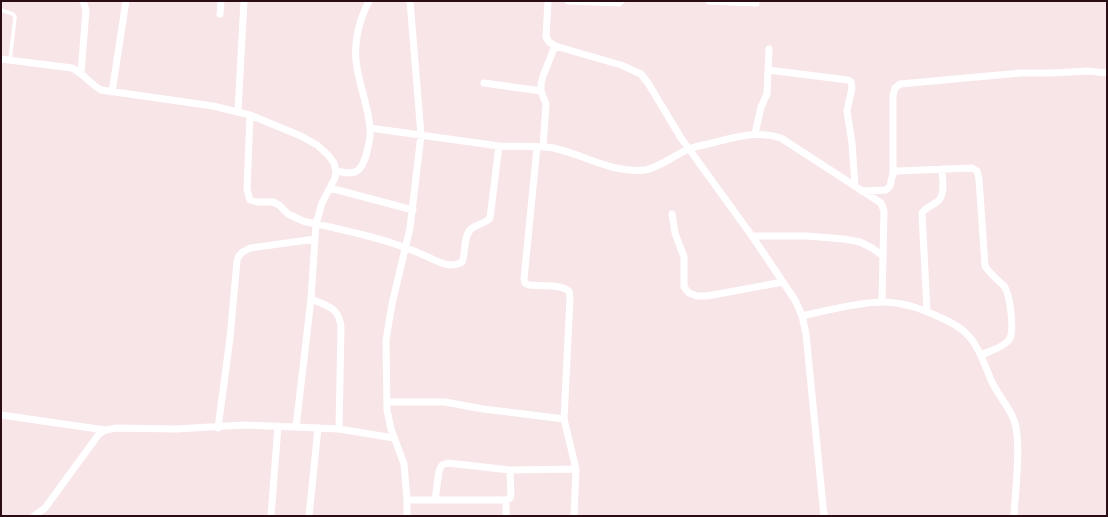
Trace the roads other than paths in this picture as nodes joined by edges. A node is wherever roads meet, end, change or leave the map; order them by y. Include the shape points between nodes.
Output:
1 (82, 1) edge
2 (126, 1) edge
3 (221, 1) edge
4 (244, 1) edge
5 (369, 1) edge
6 (410, 1) edge
7 (548, 1) edge
8 (568, 1) edge
9 (621, 1) edge
10 (709, 1) edge
11 (756, 3) dead end
12 (1, 10) edge
13 (220, 14) dead end
14 (555, 46) junction
15 (769, 49) dead end
16 (1, 59) edge
17 (10, 60) junction
18 (768, 70) junction
19 (81, 73) junction
20 (1107, 73) edge
21 (484, 83) dead end
22 (541, 91) junction
23 (112, 92) junction
24 (238, 111) junction
25 (250, 115) junction
26 (370, 128) junction
27 (755, 134) junction
28 (421, 135) junction
29 (499, 146) junction
30 (540, 147) junction
31 (689, 148) junction
32 (942, 169) junction
33 (336, 171) junction
34 (893, 173) junction
35 (854, 186) junction
36 (330, 188) junction
37 (862, 191) junction
38 (413, 210) junction
39 (672, 214) dead end
40 (316, 224) junction
41 (752, 236) junction
42 (315, 239) junction
43 (406, 247) junction
44 (882, 256) junction
45 (782, 282) junction
46 (311, 299) junction
47 (882, 302) junction
48 (927, 311) junction
49 (802, 316) junction
50 (981, 355) junction
51 (387, 402) junction
52 (1, 415) edge
53 (564, 419) junction
54 (278, 426) junction
55 (296, 426) junction
56 (218, 428) junction
57 (318, 428) junction
58 (339, 429) junction
59 (105, 430) junction
60 (394, 438) junction
61 (576, 469) junction
62 (510, 470) junction
63 (408, 500) junction
64 (435, 500) junction
65 (506, 500) junction
66 (34, 516) edge
67 (271, 516) edge
68 (308, 516) edge
69 (407, 516) edge
70 (506, 516) edge
71 (574, 516) edge
72 (824, 516) edge
73 (1014, 516) edge

1 - 19 street via 86,10
2 - 23 street
3 - 13 street
4 - 24 street
5 - 26 street via 363,13 356,45 356,59
6 - 28 street
7 - 14 street via 546,37
8 - 9 street
10 - 11 street
12 - 17 lane via 15,17
14 - 22 street via 543,76
14 - 31 street via 621,64 641,74
15 - 18 street
16 - 17 street
17 - 19 street via 72,68
18 - 27 street via 767,94 761,107
18 - 35 street via 851,82 847,111 852,143
19 - 23 street via 92,85
20 - 34 street via 1020,73 900,84 895,88 893,96
21 - 22 street
22 - 30 street via 546,104
23 - 24 street
24 - 25 street
25 - 33 street via 317,145 334,163
25 - 40 street via 246,189 250,200 272,202 288,214
26 - 28 street
26 - 33 street via 370,139 362,167 351,173
27 - 31 street
27 - 35 street via 781,138
28 - 29 street
28 - 38 street
29 - 30 street
29 - 43 street via 490,218 486,223 469,231 462,262 450,266
30 - 31 street via 554,148 632,170 645,170 660,165
30 - 53 street via 524,279 529,285 559,287 569,291
31 - 41 street
32 - 34 street
32 - 48 street via 942,195 922,213
32 - 50 street via 972,168 977,171 985,266 1007,292 1012,325 1009,340
33 - 36 street
34 - 37 street via 890,186 886,190
35 - 37 street
36 - 38 street
36 - 40 street via 322,203
37 - 44 street via 881,203 884,211
38 - 43 street
39 - 45 street via 675,233 684,257 684,287 689,293 707,296
40 - 42 street
40 - 43 street
41 - 44 street via 844,239 860,242
41 - 45 street
42 - 46 street
42 - 56 street via 251,248 239,255
43 - 51 street via 386,340
44 - 47 street
45 - 49 street via 795,300
46 - 55 street
46 - 58 street via 330,307 340,318
47 - 48 street
47 - 49 street
48 - 50 street via 962,329
49 - 72 street via 806,334
50 - 73 street via 994,386 1014,422 1017,446
51 - 53 street via 445,402
51 - 60 street
52 - 59 street
53 - 61 street
54 - 55 street
54 - 56 street via 244,425
54 - 67 street
55 - 57 street
56 - 59 street
57 - 58 street
57 - 68 street
58 - 60 street
59 - 66 street via 90,444 45,508
60 - 63 street via 404,464
61 - 62 street
61 - 71 street
62 - 64 street via 448,463 439,471
62 - 65 street via 511,495
63 - 64 street
63 - 69 street
64 - 65 street
65 - 70 street

